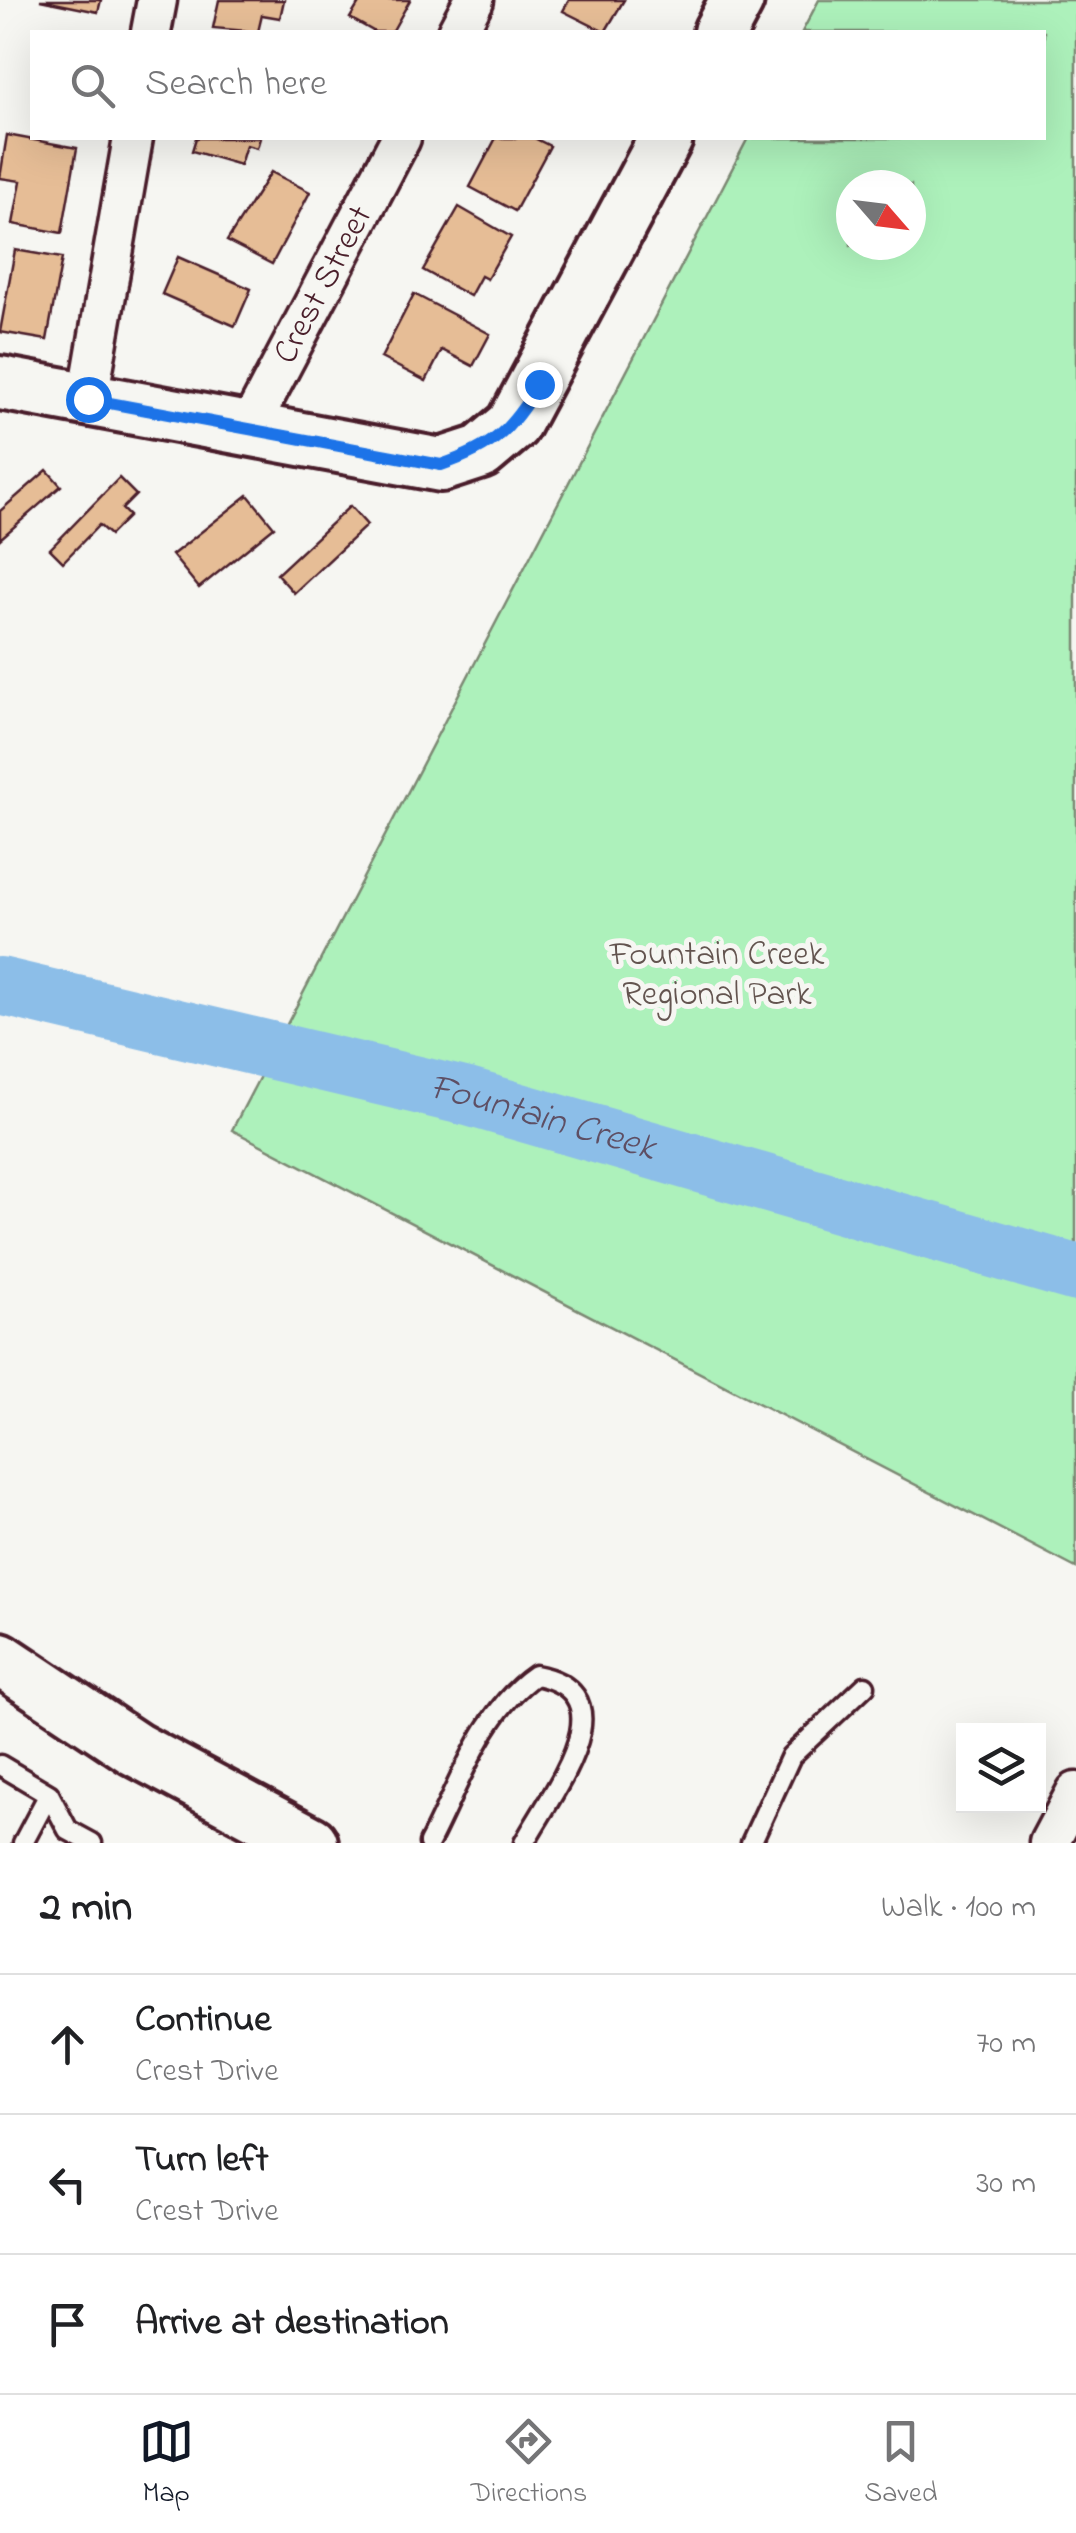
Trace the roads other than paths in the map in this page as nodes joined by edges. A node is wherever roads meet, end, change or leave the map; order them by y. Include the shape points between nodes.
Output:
1 (156, 0) edge
2 (474, 0) edge
3 (737, 0) edge
4 (151, 30) edge
5 (458, 30) edge
6 (721, 30) edge
7 (133, 140) edge
8 (400, 140) edge
9 (665, 140) edge
10 (0, 383) edge
11 (88, 399) junction
12 (247, 430) junction
13 (0, 1658) edge
14 (865, 1686) dead end
15 (0, 1765) edge
16 (1076, 1792) edge
17 (49, 1794) junction
18 (293, 1839) edge
19 (23, 1843) edge
20 (92, 1843) edge
21 (430, 1843) edge
22 (524, 1843) edge
23 (751, 1843) edge
24 (1050, 1843) edge

1 - 4 street
2 - 5 street
3 - 6 street
7 - 11 street
8 - 12 street, Crest Street
9 - 12 street via 539,384 513,425 481,452 441,465
10 - 11 street
11 - 12 street
13 - 18 street via 136,1749
14 - 23 lane via 791,1756
15 - 17 lane
16 - 24 street
17 - 19 lane
17 - 20 lane via 68,1830
21 - 22 lane via 491,1724 516,1688 535,1675 576,1692 585,1714 578,1742

